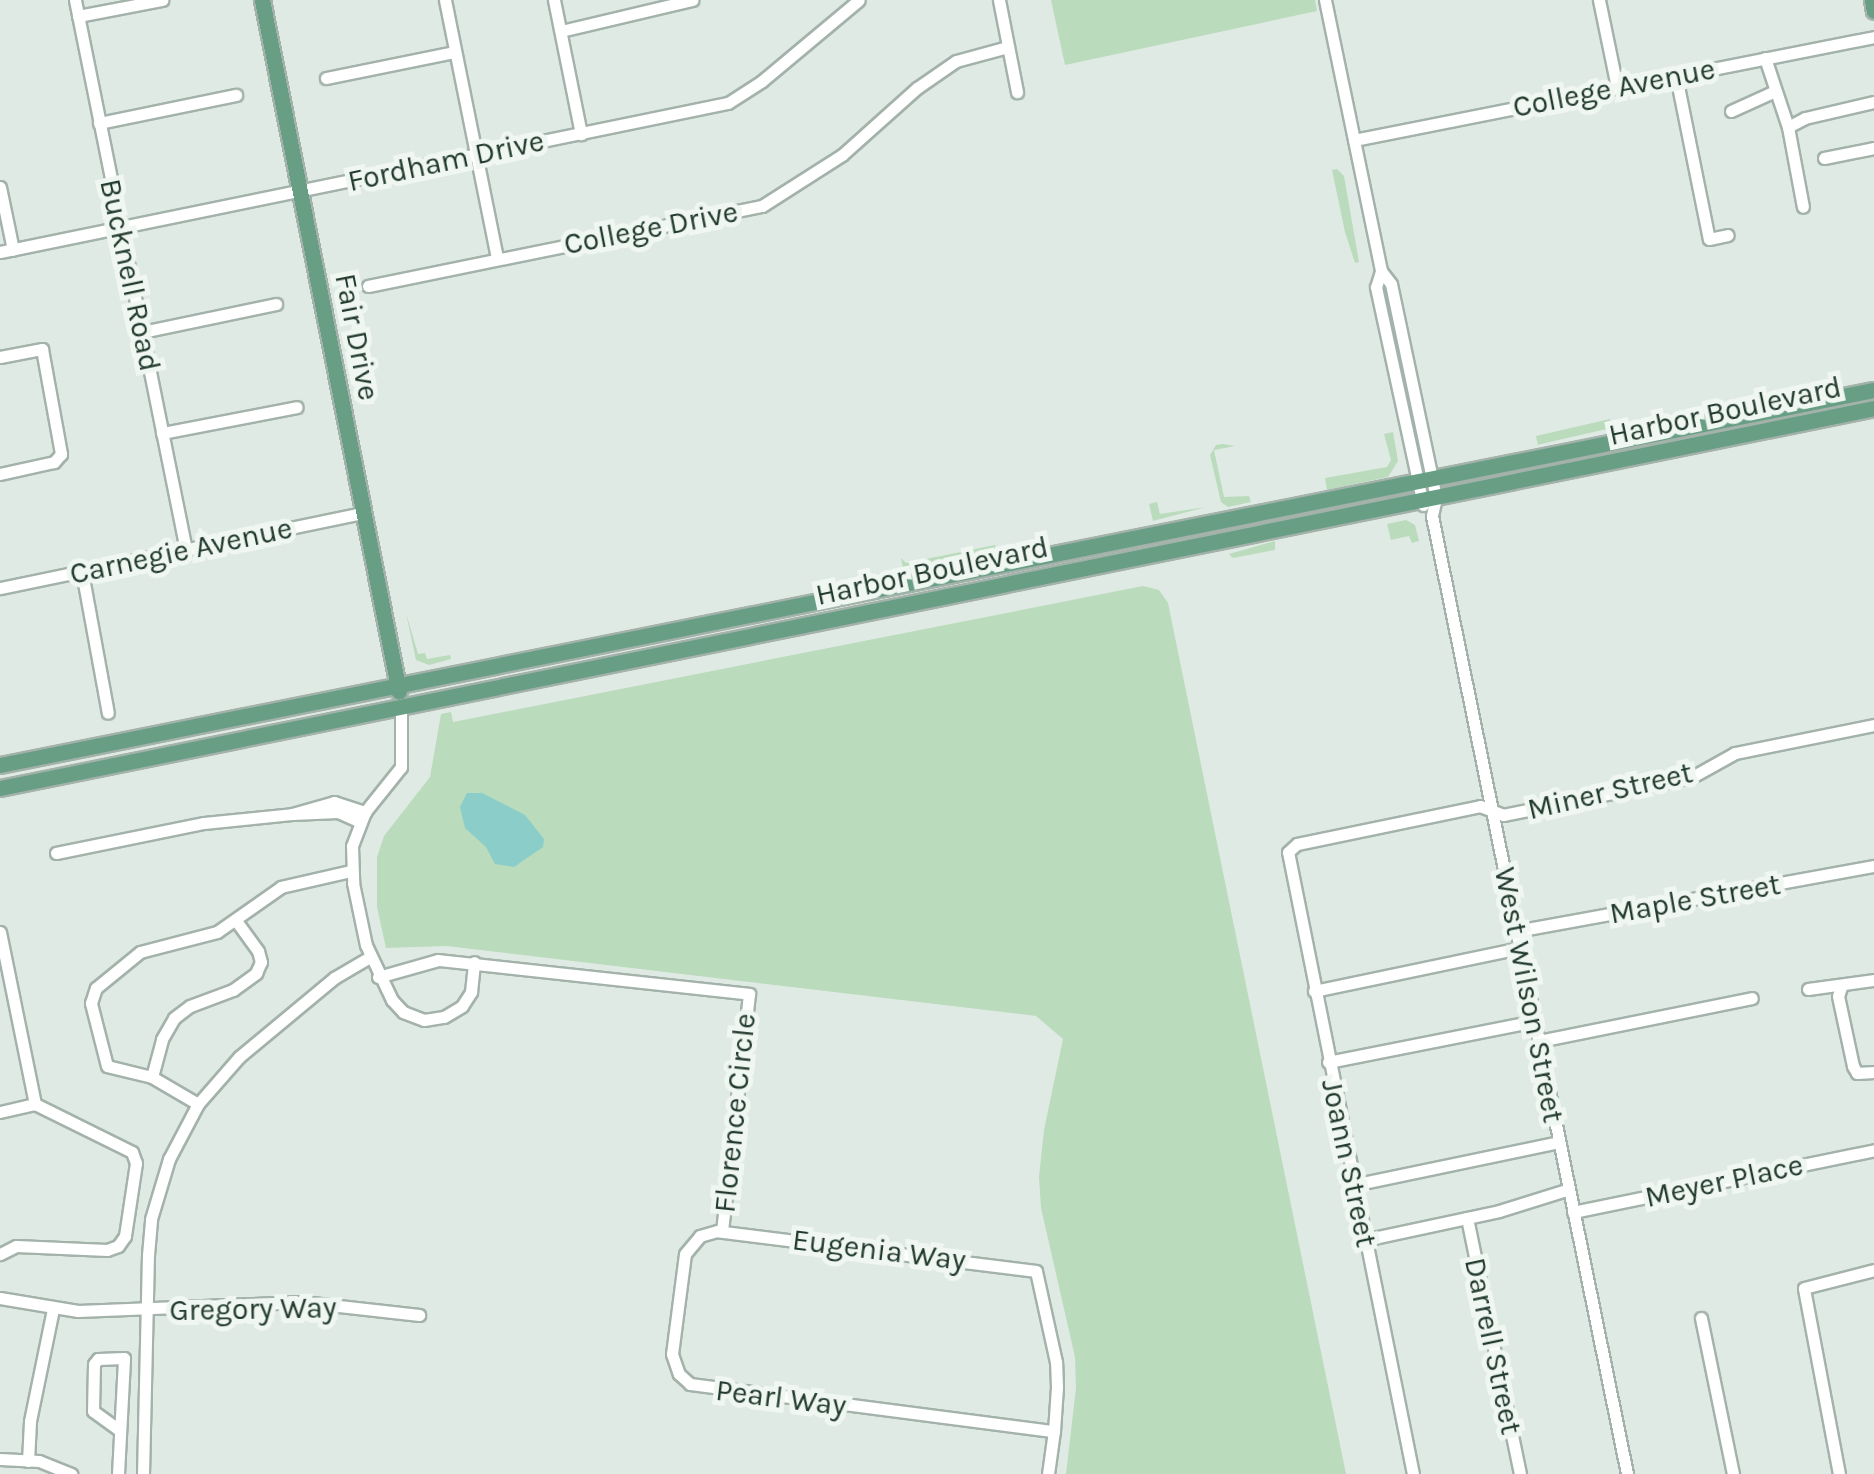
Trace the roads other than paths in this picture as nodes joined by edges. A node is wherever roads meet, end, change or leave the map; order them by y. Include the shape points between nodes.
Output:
1 (74, 0) edge
2 (162, 0) edge
3 (262, 0) edge
4 (444, 0) edge
5 (554, 0) edge
6 (692, 0) edge
7 (859, 0) edge
8 (998, 0) edge
9 (1325, 0) edge
10 (1599, 0) edge
11 (1872, 0) edge
12 (1874, 11) edge
13 (78, 16) junction
14 (560, 30) junction
15 (1874, 37) edge
16 (1008, 48) junction
17 (454, 52) junction
18 (1764, 58) junction
19 (1676, 76) junction
20 (326, 78) dead end
21 (1618, 87) junction
22 (1017, 92) dead end
23 (1773, 92) junction
24 (236, 95) dead end
25 (1874, 102) edge
26 (1730, 112) dead end
27 (100, 122) junction
28 (1788, 127) junction
29 (580, 134) junction
30 (1354, 140) junction
31 (1874, 148) edge
32 (475, 154) junction
33 (1824, 158) dead end
34 (0, 186) edge
35 (300, 191) junction
36 (1803, 206) dead end
37 (120, 228) junction
38 (1728, 236) dead end
39 (6, 251) edge
40 (497, 258) junction
41 (1381, 271) junction
42 (368, 286) dead end
43 (276, 304) dead end
44 (142, 332) junction
45 (0, 357) edge
46 (1874, 390) edge
47 (297, 407) dead end
48 (1874, 408) edge
49 (162, 433) junction
50 (0, 474) edge
51 (1432, 480) junction
52 (1415, 484) junction
53 (1436, 498) junction
54 (1419, 502) junction
55 (362, 513) junction
56 (1432, 515) junction
57 (186, 550) junction
58 (82, 572) junction
59 (0, 588) edge
60 (398, 685) junction
61 (401, 706) junction
62 (108, 713) dead end
63 (1874, 725) edge
64 (0, 765) edge
65 (0, 788) edge
66 (1492, 810) junction
67 (362, 817) junction
68 (1288, 852) joint
69 (56, 853) dead end
70 (1874, 866) edge
71 (352, 871) junction
72 (236, 921) junction
73 (1516, 931) junction
74 (0, 932) edge
75 (1520, 948) junction
76 (370, 957) junction
77 (474, 962) junction
78 (378, 977) junction
79 (1874, 980) edge
80 (1840, 987) junction
81 (1808, 989) dead end
82 (1314, 991) junction
83 (1752, 998) dead end
84 (1534, 1021) junction
85 (1539, 1041) junction
86 (1328, 1062) junction
87 (1874, 1072) edge
88 (152, 1078) junction
89 (35, 1104) junction
90 (198, 1104) junction
91 (0, 1112) edge
92 (1559, 1142) junction
93 (1874, 1150) edge
94 (1354, 1185) junction
95 (1569, 1189) junction
96 (1573, 1212) junction
97 (1467, 1218) junction
98 (722, 1232) junction
99 (1364, 1240) junction
100 (0, 1254) edge
101 (1874, 1270) edge
102 (0, 1298) edge
103 (53, 1309) junction
104 (147, 1310) junction
105 (419, 1315) dead end
106 (1701, 1318) dead end
107 (119, 1430) junction
108 (1054, 1431) junction
109 (0, 1459) edge
110 (28, 1461) junction
111 (71, 1474) edge
112 (118, 1474) edge
113 (143, 1474) edge
114 (1048, 1474) edge
115 (1412, 1474) edge
116 (1520, 1474) edge
117 (1627, 1474) edge
118 (1733, 1474) edge
119 (1839, 1474) edge

1 - 13 street, Bucknell Road
2 - 13 street
3 - 35 main road, Fair Drive
4 - 17 street
5 - 14 street
6 - 14 street
7 - 29 street, Fordham Drive via 737,99
8 - 16 street
9 - 30 street, West Wilson Street
10 - 21 street
11 - 12 main road
13 - 27 street, Bucknell Road
14 - 29 street
15 - 18 street, College Avenue
16 - 22 street
16 - 40 street, College Drive via 956,61 842,154 762,206
17 - 20 street
17 - 32 street
18 - 19 street, College Avenue
18 - 23 street
19 - 21 street, College Avenue
19 - 38 street via 1709,240
21 - 30 street, College Avenue
23 - 26 street
23 - 28 street
24 - 27 street
25 - 28 street
27 - 37 street, Bucknell Road
28 - 36 street
29 - 32 street, Fordham Drive
30 - 41 street, West Wilson Street
31 - 33 street
32 - 35 street, Fordham Drive
32 - 40 street
34 - 39 street
35 - 37 street, Fordham Drive
35 - 55 main road, Fair Drive
37 - 39 street, Fordham Drive
37 - 44 street, Bucknell Road
40 - 42 street, College Drive
41 - 51 street, West Wilson Street via 1391,284
41 - 52 street, West Wilson Street via 1376,287
43 - 44 street
44 - 49 street, Bucknell Road
45 - 50 street via 42,349 61,454 54,462
46 - 51 main road, Harbor Boulevard
47 - 49 street
48 - 53 main road, Harbor Boulevard
49 - 57 street, Bucknell Road
51 - 52 main road, Harbor Boulevard
51 - 53 street, West Wilson Street
52 - 54 street, West Wilson Street
52 - 60 main road, Harbor Boulevard
53 - 54 main road, Harbor Boulevard
53 - 56 street, West Wilson Street
54 - 56 street
54 - 61 main road, Harbor Boulevard
55 - 57 street, Carnegie Avenue
55 - 60 main road, Fair Drive
56 - 66 street, West Wilson Street
57 - 58 street, Carnegie Avenue
58 - 59 street, Carnegie Avenue
58 - 62 street
60 - 61 main road, Fair Drive
60 - 64 main road, Harbor Boulevard
61 - 65 main road, Harbor Boulevard
61 - 67 street via 401,767
63 - 66 street, Miner Street via 1736,754 1692,777 1504,815
66 - 68 street, Miner Street via 1480,806 1297,844
66 - 73 street, West Wilson Street
67 - 69 street via 321,809
67 - 71 street
68 - 82 street, Joann Street
70 - 73 street, Maple Street
71 - 72 street via 280,888
71 - 76 street
72 - 88 street via 258,950 256,973 174,1018
72 - 88 street via 140,952 96,988 91,1003 107,1066
73 - 75 street, West Wilson Street
74 - 89 street
75 - 82 street
75 - 84 street, West Wilson Street
76 - 78 street
76 - 90 street via 334,978 239,1057
77 - 78 street via 423,962
77 - 78 street via 471,992 444,1017 413,1017
77 - 98 street, Florence Circle via 749,994
79 - 80 street
80 - 81 street
80 - 87 street via 1857,1073
82 - 86 street, Joann Street
83 - 85 street
84 - 85 street, West Wilson Street
84 - 86 street
85 - 92 street, West Wilson Street
86 - 94 street, Joann Street
88 - 90 street
89 - 91 street
89 - 100 street via 135,1156 125,1236 113,1249 30,1245
90 - 104 street via 169,1159 151,1219
92 - 94 street
92 - 95 street, West Wilson Street
93 - 96 street, Meyer Place
94 - 99 street, Joann Street
95 - 96 street, West Wilson Street
95 - 97 street
96 - 117 street, West Wilson Street
97 - 99 street
97 - 116 street, Darrell Street
98 - 108 street, Eugenia Way via 1036,1271 1056,1362
98 - 108 street, Pearl Way via 700,1236 682,1264 672,1354 690,1384
99 - 115 street, Joann Street
101 - 119 street via 1804,1288
102 - 103 street, Gregory Way
103 - 104 street, Gregory Way
103 - 110 street
104 - 105 street, Gregory Way via 303,1302
104 - 113 street
106 - 118 street
107 - 107 street via 93,1411 98,1359 124,1358
107 - 112 street
108 - 114 street
109 - 110 street
110 - 111 street

